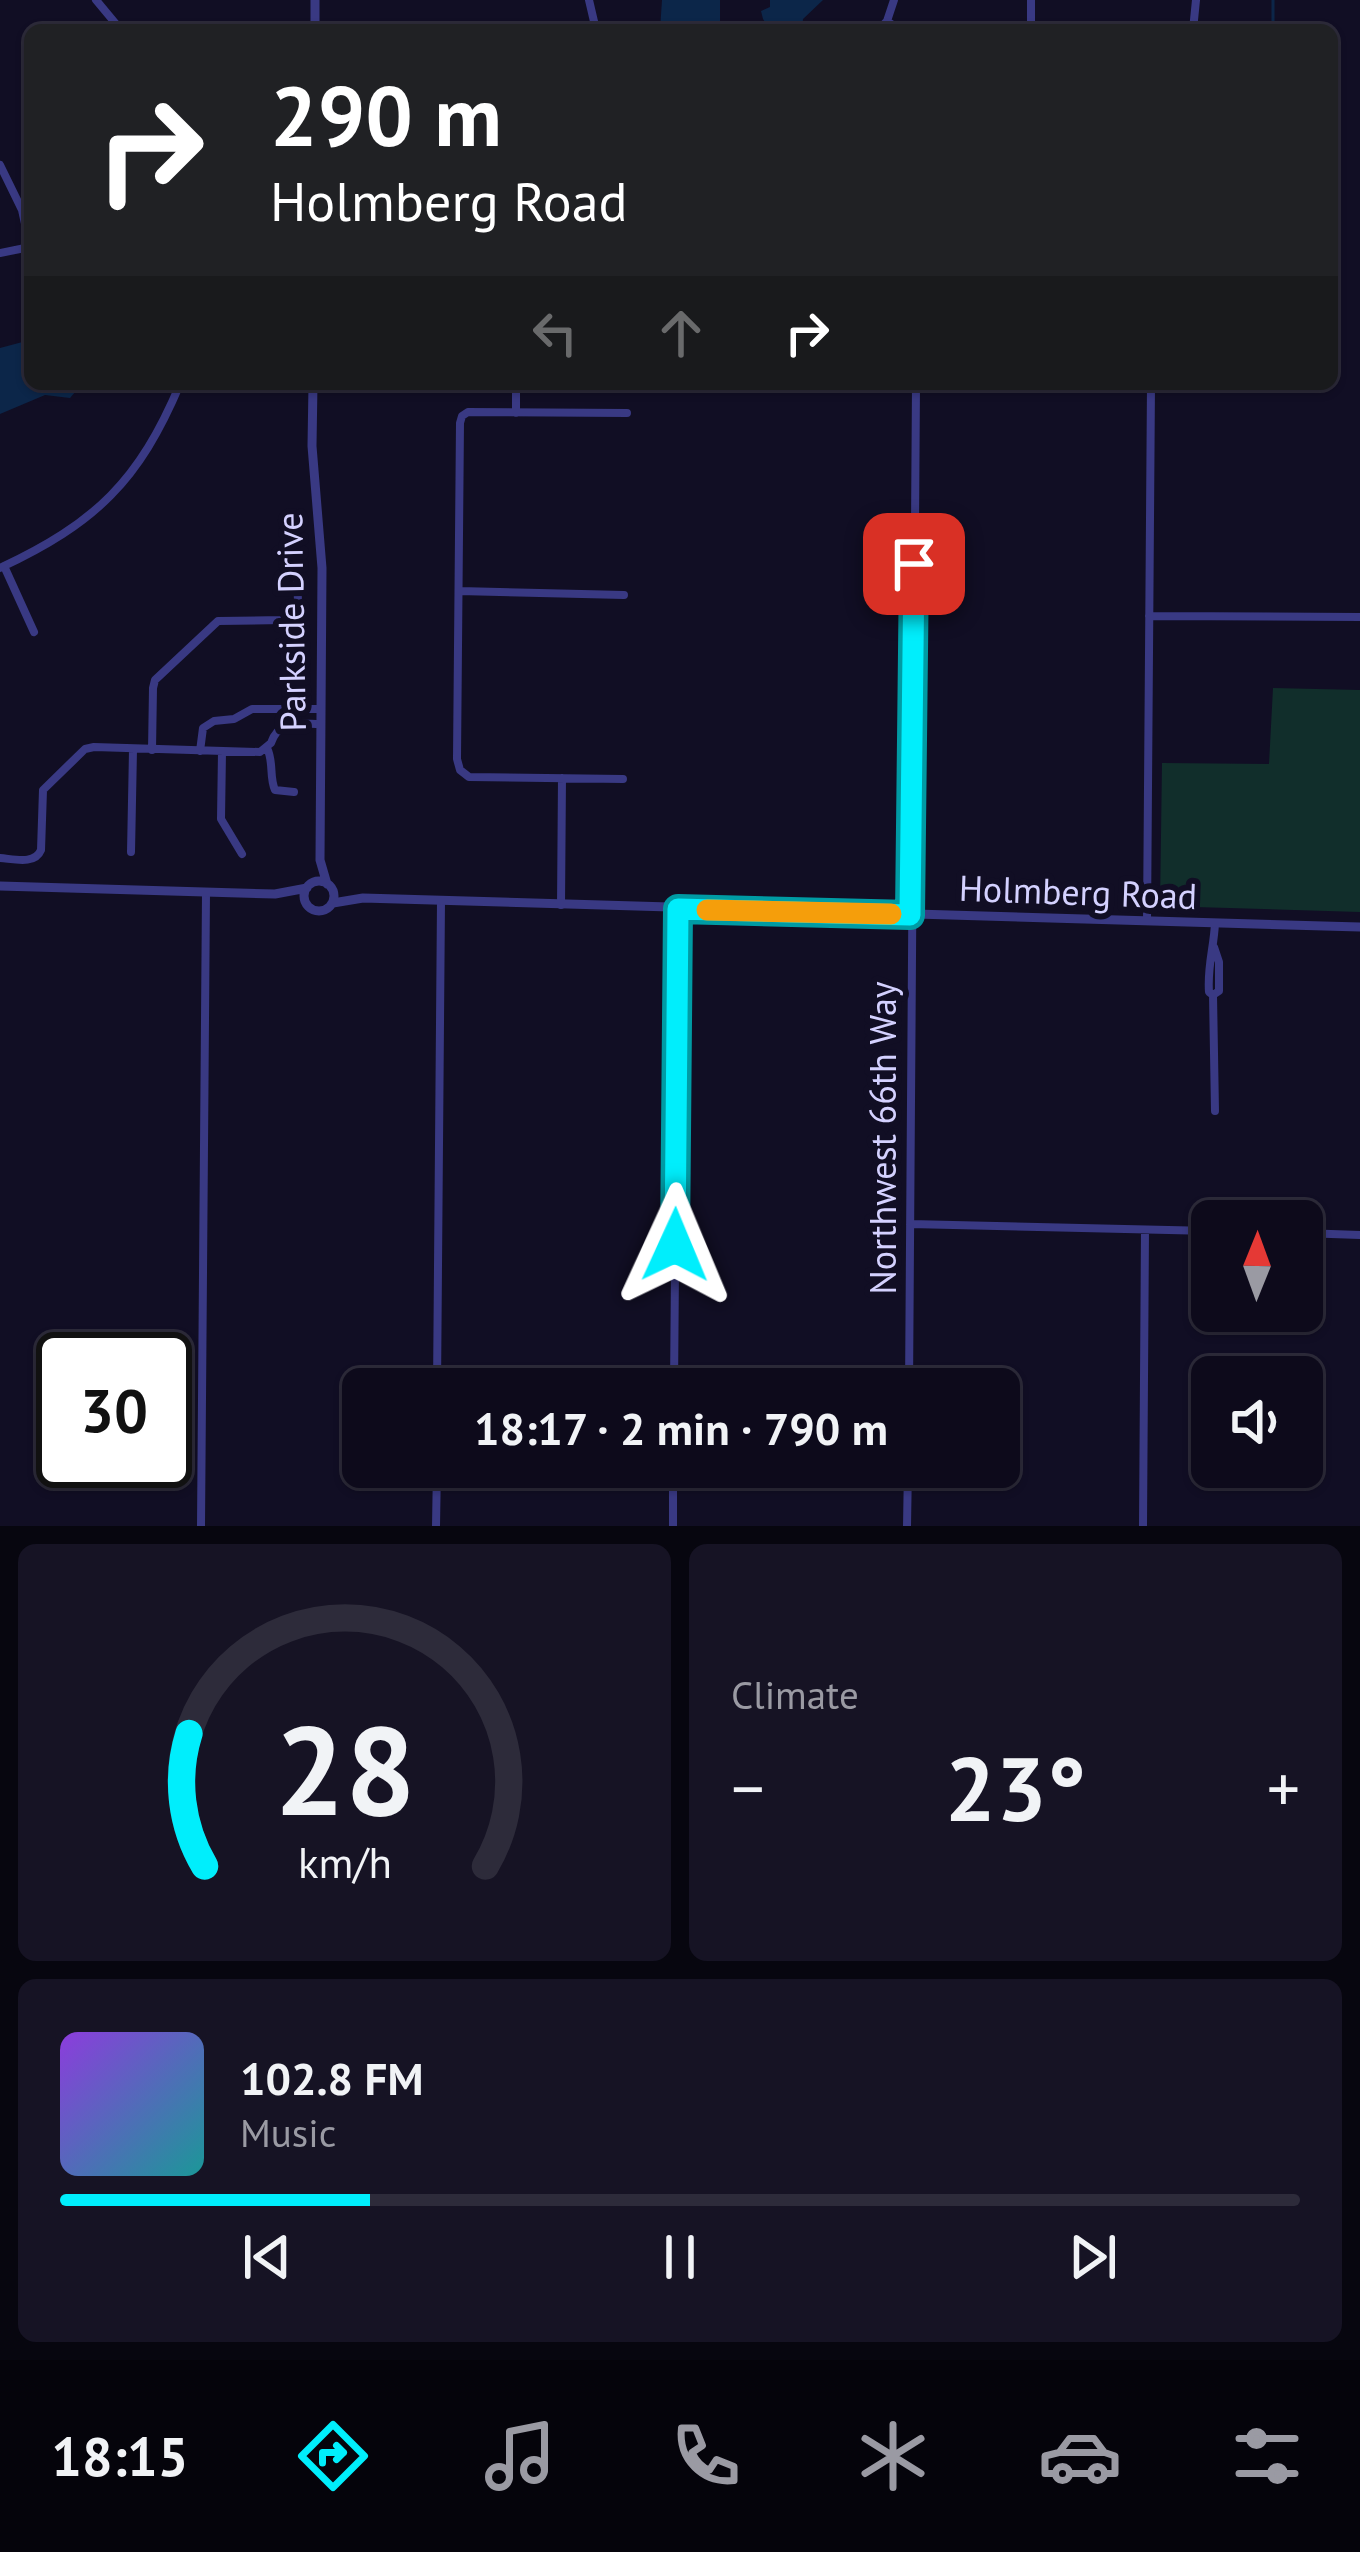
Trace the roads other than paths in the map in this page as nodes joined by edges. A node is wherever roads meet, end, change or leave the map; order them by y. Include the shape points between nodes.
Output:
1 (96, 0) edge
2 (894, 0) edge
3 (886, 21) junction
4 (116, 24) edge
5 (883, 24) edge
6 (891, 24) edge
7 (0, 165) edge
8 (24, 219) edge
9 (177, 390) edge
10 (313, 390) edge
11 (516, 390) edge
12 (916, 390) edge
13 (1151, 390) edge
14 (516, 413) junction
15 (627, 413) dead end
16 (296, 557) dead end
17 (2, 567) edge
18 (459, 591) junction
19 (624, 595) dead end
20 (1149, 616) junction
21 (1360, 616) edge
22 (34, 632) dead end
23 (266, 709) junction
24 (320, 710) junction
25 (320, 724) junction
26 (273, 736) junction
27 (267, 748) junction
28 (133, 750) junction
29 (152, 750) junction
30 (200, 751) junction
31 (222, 752) junction
32 (562, 778) junction
33 (623, 779) dead end
34 (294, 792) dead end
35 (131, 852) dead end
36 (242, 854) dead end
37 (0, 858) edge
38 (320, 860) junction
39 (328, 885) junction
40 (0, 886) edge
41 (308, 886) junction
42 (206, 893) junction
43 (283, 894) junction
44 (363, 898) junction
45 (441, 901) junction
46 (306, 903) junction
47 (333, 903) junction
48 (560, 905) junction
49 (678, 909) junction
50 (910, 915) junction
51 (1147, 921) junction
52 (1214, 923) junction
53 (1360, 927) edge
54 (1214, 1111) dead end
55 (910, 1224) junction
56 (1145, 1230) junction
57 (1191, 1231) edge
58 (1323, 1233) edge
59 (1360, 1234) edge
60 (437, 1368) edge
61 (674, 1368) edge
62 (909, 1368) edge
63 (436, 1488) edge
64 (673, 1488) edge
65 (908, 1488) edge
66 (201, 1526) edge
67 (436, 1526) edge
68 (673, 1526) edge
69 (907, 1526) edge
70 (1143, 1526) edge

1 - 4 street
2 - 3 street
3 - 5 street
3 - 6 street
7 - 8 street
9 - 17 street via 150,446 111,497
10 - 24 street, Parkside Drive
11 - 14 street
12 - 50 street, Northwest 66th Way
13 - 20 street
14 - 15 street
14 - 18 street via 462,416
16 - 29 street via 293,617 218,621 161,671 152,688
17 - 22 street
18 - 19 street
18 - 32 street via 460,770 469,777
20 - 21 street
20 - 51 street
23 - 24 street
23 - 26 street
23 - 30 street via 209,724
24 - 25 street, Parkside Drive
25 - 26 street via 290,723
25 - 38 street, Parkside Drive
26 - 27 street
27 - 31 street
27 - 34 street via 275,790
28 - 29 street
28 - 35 street
28 - 37 street via 86,749 43,790 39,856
29 - 30 street
30 - 31 street
31 - 36 street via 221,819
32 - 33 street
32 - 48 street
38 - 39 street, Parkside Drive
38 - 41 street, Parkside Drive
39 - 41 street
39 - 44 street, Holmberg Road
39 - 47 street
40 - 42 street
41 - 43 street
41 - 46 street
42 - 43 street
42 - 66 street
43 - 46 street
44 - 45 street, Holmberg Road
44 - 47 street, Holmberg Road
45 - 48 street, Holmberg Road
45 - 60 street
46 - 47 street via 322,911
48 - 49 street, Holmberg Road
49 - 50 street, Holmberg Road
49 - 61 street
50 - 51 street, Holmberg Road
50 - 55 street, Northwest 66th Way
51 - 52 street, Holmberg Road
52 - 53 street, Holmberg Road
52 - 54 street
55 - 56 street
55 - 62 street, Northwest 66th Way
56 - 57 street
56 - 70 street
58 - 59 street
63 - 67 street
64 - 68 street
65 - 69 street

